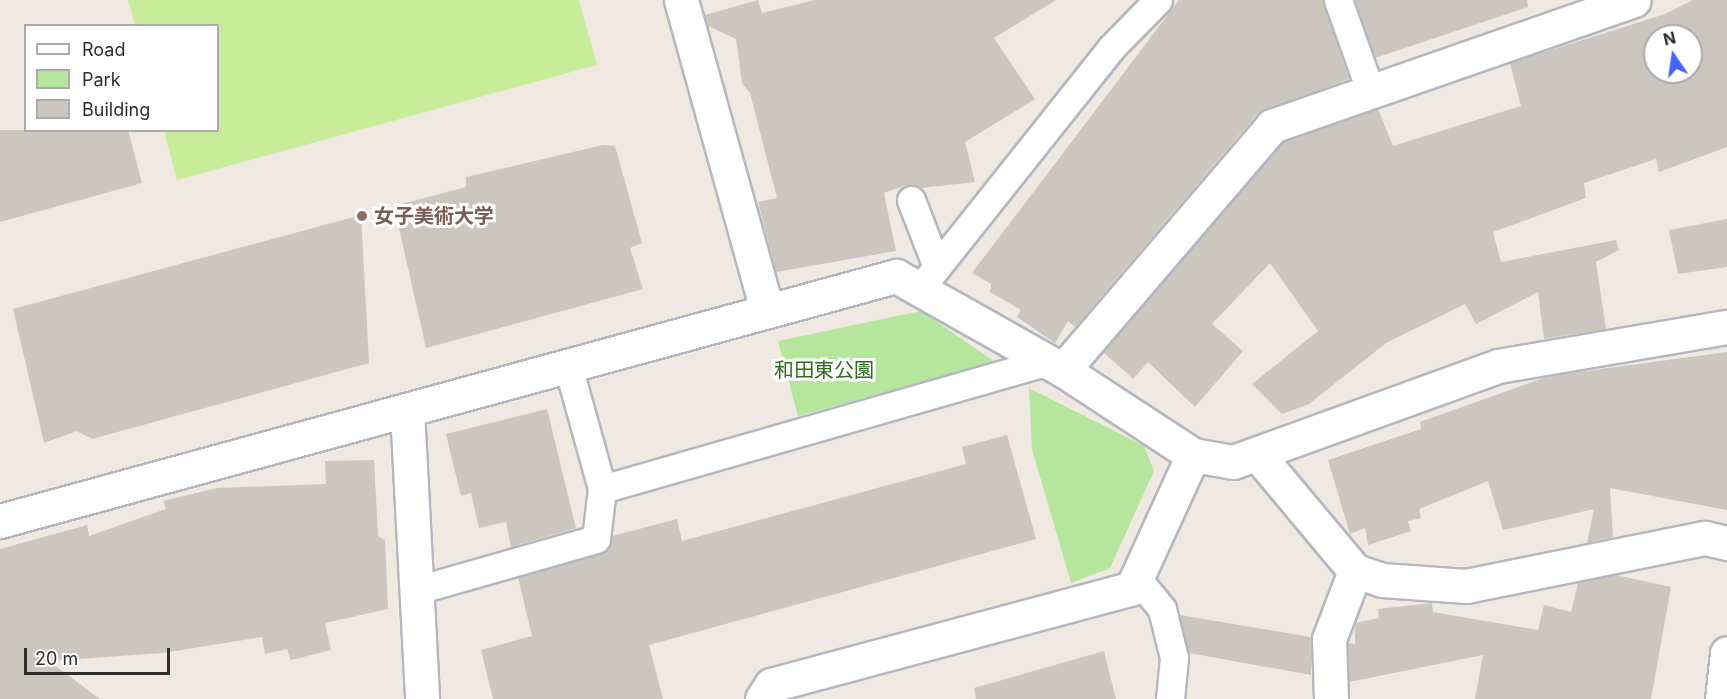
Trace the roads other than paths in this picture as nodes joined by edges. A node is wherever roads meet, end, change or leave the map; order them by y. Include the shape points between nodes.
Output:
1 (681, 0) edge
2 (1158, 0) edge
3 (1338, 0) edge
4 (1621, 2) edge
5 (1370, 90) junction
6 (911, 200) dead end
7 (929, 277) junction
8 (767, 310) junction
9 (1727, 327) edge
10 (568, 366) junction
11 (1055, 366) junction
12 (407, 410) junction
13 (1258, 454) junction
14 (1193, 455) junction
15 (602, 489) junction
16 (0, 521) edge
17 (1727, 543) edge
18 (1355, 571) junction
19 (1136, 577) junction
20 (417, 590) junction
21 (1727, 653) edge
22 (422, 699) edge
23 (762, 699) edge
24 (1170, 699) edge
25 (1331, 699) edge
26 (1722, 699) edge

1 - 8 street
2 - 7 lane via 1111,48
3 - 5 lane
4 - 5 street
5 - 11 street via 1272,126
6 - 7 lane
7 - 8 street via 896,276
7 - 11 street
8 - 10 street
9 - 13 street via 1498,366
10 - 12 street
10 - 15 lane
11 - 14 street
11 - 15 lane
12 - 16 street
12 - 20 street
13 - 14 street via 1233,462
13 - 18 street
14 - 19 street
15 - 20 lane via 596,539
17 - 18 street via 1705,538 1466,586 1382,580
18 - 25 street via 1329,639
19 - 23 street via 1131,588 771,685
19 - 24 lane via 1162,609 1174,658
20 - 22 street
21 - 26 street

